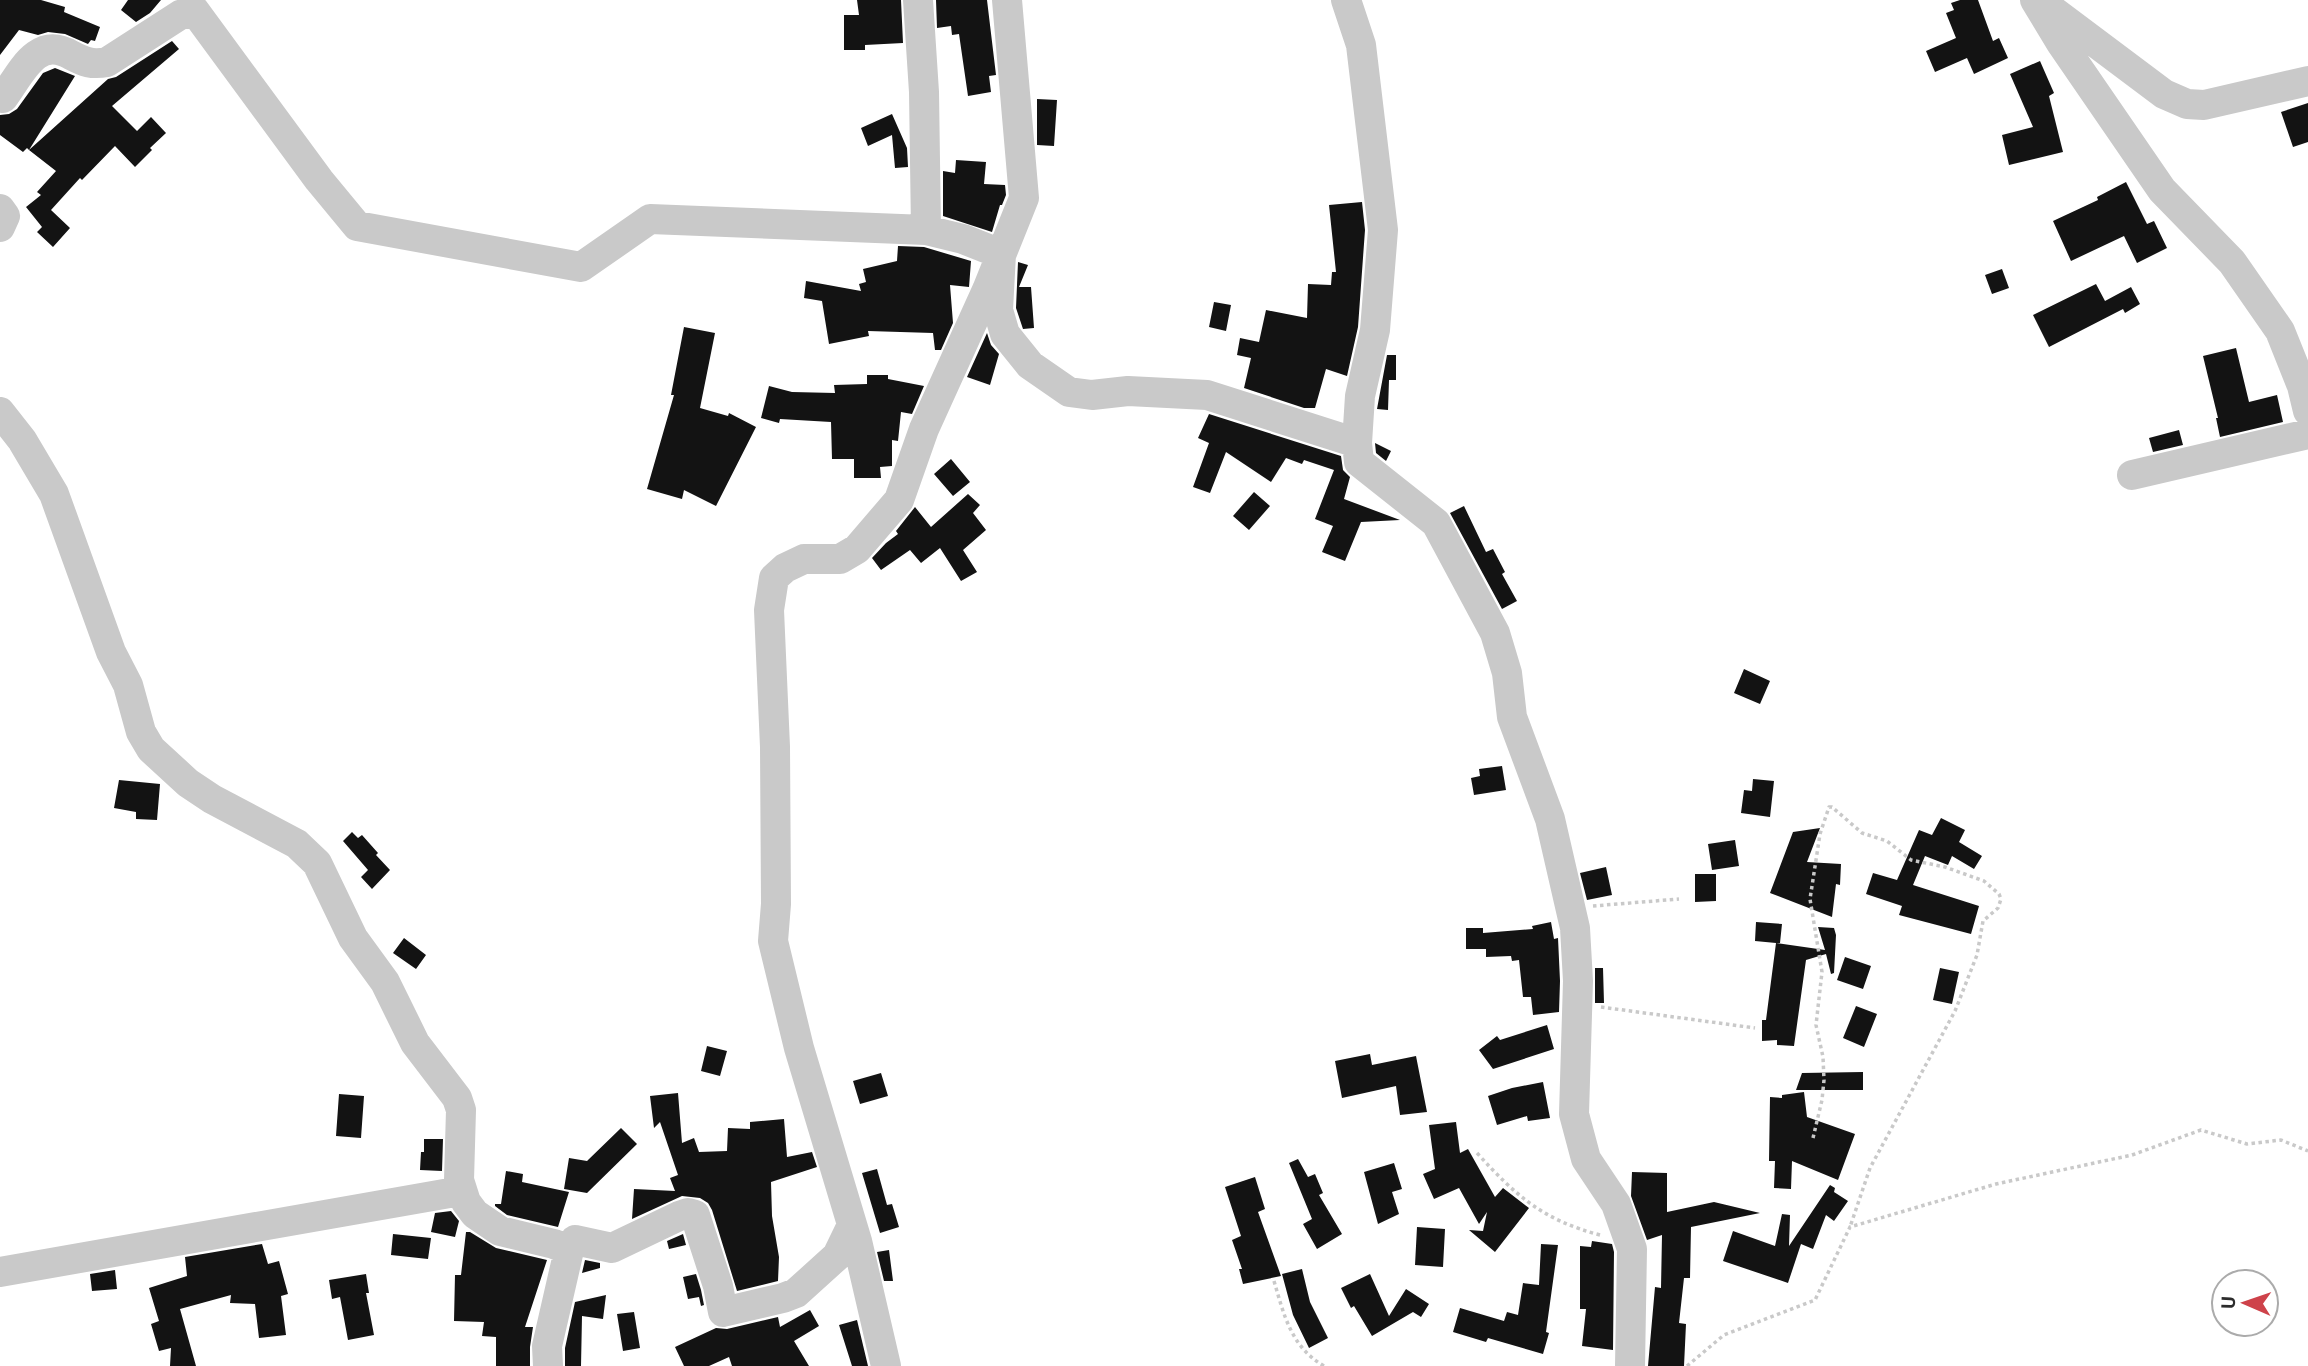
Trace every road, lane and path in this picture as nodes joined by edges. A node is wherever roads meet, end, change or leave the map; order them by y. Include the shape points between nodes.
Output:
1 (918, 0) edge
2 (1007, 0) edge
3 (1346, 0) edge
4 (2036, 0) edge
5 (196, 5) edge
6 (2308, 81) edge
7 (1, 100) edge
8 (0, 209) edge
9 (0, 227) edge
10 (926, 230) junction
11 (1001, 254) junction
12 (2308, 411) edge
13 (0, 412) edge
14 (2308, 434) edge
15 (1357, 443) junction
16 (2132, 475) dead end
17 (1679, 899) dead end
18 (1570, 907) junction
19 (1577, 1004) junction
20 (1755, 1028) dead end
21 (1813, 1138) dead end
22 (2308, 1152) edge
23 (1477, 1153) dead end
24 (461, 1191) junction
25 (852, 1225) junction
26 (1850, 1227) junction
27 (1629, 1243) junction
28 (569, 1250) junction
29 (0, 1272) edge
30 (1273, 1281) dead end
31 (548, 1366) edge
32 (886, 1366) edge
33 (1324, 1366) edge
34 (1630, 1366) edge
35 (1687, 1366) edge

1 - 10 street
2 - 11 street via 1024,198
3 - 15 street via 1361,45 1383,230 1376,330 1360,396
4 - 6 street via 2164,94 2186,104 2204,105
4 - 12 street via 2162,190 2232,262 2280,331
5 - 7 street via 107,62 84,62 54,48 42,49
5 - 10 street via 319,180 357,226 581,267 650,219
8 - 9 street via 5,216
10 - 11 street
11 - 15 street via 998,310 1005,334 1030,365 1069,392 1207,395
11 - 25 street via 924,429 899,500 857,549 840,559 804,559 785,568 774,578 771,595 773,941 799,1048
13 - 24 street via 54,494 151,749 188,783 297,844 317,863 353,938 385,982 415,1043 457,1098
14 - 16 street
15 - 18 street via 1359,462 1436,523 1495,633 1507,673 1512,717 1550,819
17 - 18 path
18 - 19 street
19 - 20 path
19 - 27 street via 1574,1114 1586,1159 1616,1204
21 - 26 path via 1824,1080 1816,1025 1822,972 1810,898 1820,834 1832,807 1862,833 1887,841 1911,860 1984,881 2001,899 1983,921 1977,955 1955,1011 1870,1168
22 - 26 path via 2280,1140 2248,1144 2201,1130 2132,1155 1996,1184
23 - 27 path via 1521,1199 1547,1216
24 - 28 street via 475,1214 500,1231
24 - 29 street
25 - 28 street via 837,1256 796,1293 723,1312 695,1215 679,1216 612,1248 575,1240
25 - 32 street
26 - 35 path via 1815,1300 1724,1335
27 - 34 street
28 - 31 street via 547,1346
30 - 33 path via 1294,1339

